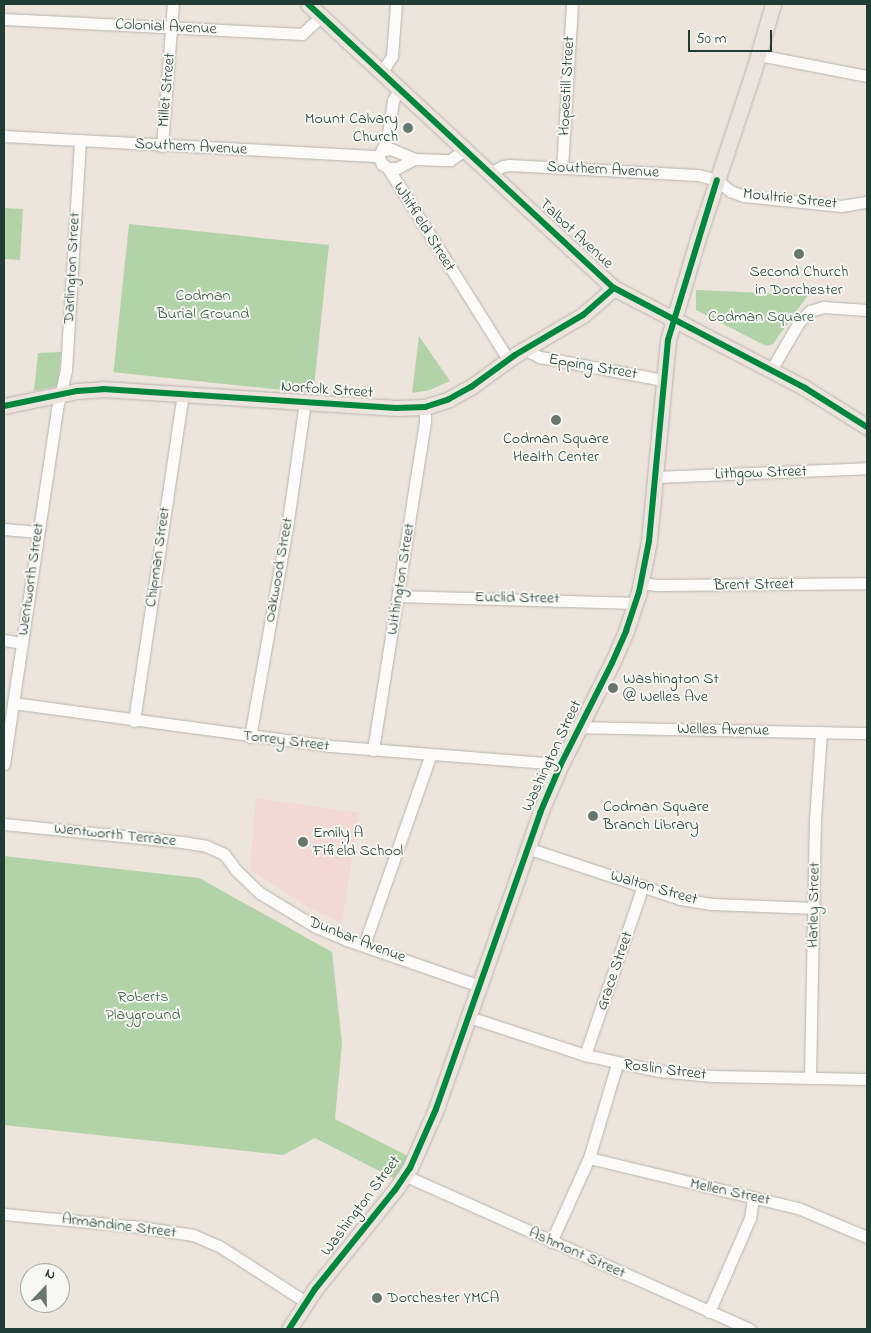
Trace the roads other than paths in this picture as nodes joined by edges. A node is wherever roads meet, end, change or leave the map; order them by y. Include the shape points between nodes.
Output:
1 (173, 4) edge
2 (308, 4) edge
3 (396, 4) edge
4 (572, 4) edge
5 (773, 4) edge
6 (321, 16) junction
7 (4, 19) edge
8 (172, 27) junction
9 (758, 55) junction
10 (382, 72) junction
11 (867, 76) edge
12 (400, 89) junction
13 (4, 136) edge
14 (80, 141) junction
15 (162, 146) junction
16 (465, 150) junction
17 (381, 153) junction
18 (414, 159) junction
19 (388, 168) junction
20 (562, 168) junction
21 (490, 173) junction
22 (717, 180) junction
23 (867, 202) edge
24 (614, 288) junction
25 (867, 310) edge
26 (673, 320) junction
27 (524, 349) junction
28 (508, 359) junction
29 (771, 370) junction
30 (663, 380) junction
31 (61, 394) junction
32 (183, 394) junction
33 (305, 402) junction
34 (4, 406) edge
35 (425, 407) junction
36 (867, 427) edge
37 (867, 468) edge
38 (655, 477) junction
39 (4, 529) edge
40 (38, 532) junction
41 (641, 583) junction
42 (867, 584) edge
43 (398, 596) junction
44 (636, 603) junction
45 (4, 640) edge
46 (22, 643) junction
47 (12, 703) junction
48 (134, 721) junction
49 (580, 727) junction
50 (821, 732) junction
51 (867, 733) edge
52 (250, 737) junction
53 (373, 750) junction
54 (431, 754) junction
55 (4, 764) edge
56 (560, 764) junction
57 (4, 824) edge
58 (527, 848) junction
59 (224, 854) joint
60 (643, 886) junction
61 (815, 908) junction
62 (364, 945) junction
63 (480, 986) junction
64 (469, 1017) junction
65 (585, 1055) junction
66 (617, 1064) junction
67 (810, 1078) junction
68 (867, 1079) edge
69 (589, 1158) junction
70 (406, 1176) junction
71 (753, 1198) junction
72 (4, 1214) edge
73 (867, 1237) edge
74 (551, 1242) junction
75 (306, 1302) junction
76 (709, 1312) junction
77 (289, 1329) edge
78 (749, 1329) edge

1 - 8 street, Millet Street
2 - 6 main road, Talbot Avenue
3 - 10 street via 392,56
4 - 20 street, Hopestill Street
5 - 9 main road, Washington Street
6 - 8 street, Colonial Avenue via 302,34
6 - 10 main road, Talbot Avenue
7 - 8 street, Colonial Avenue
8 - 15 street, Millet Street
9 - 11 street
9 - 22 main road, Washington Street
10 - 12 main road, Talbot Avenue
12 - 16 main road, Talbot Avenue
12 - 17 street via 393,100 387,140
13 - 14 street, Southern Avenue
14 - 15 street, Southern Avenue
14 - 31 street, Darlington Street via 66,370
15 - 17 street, Southern Avenue
16 - 18 street, Southern Avenue via 450,160
16 - 21 main road, Talbot Avenue
17 - 18 street, Southern Avenue via 391,149
17 - 19 street, Whitfield Street via 382,164
18 - 19 street, Southern Avenue via 396,168
19 - 28 street, Whitfield Street
20 - 21 street, Southern Avenue via 509,165
20 - 22 street, Southern Avenue via 698,175
21 - 24 main road, Talbot Avenue
22 - 23 street, Moultrie Street via 730,191 744,196 841,206
22 - 26 main road, Washington Street
24 - 26 main road, Talbot Avenue
24 - 27 main road, Norfolk Street via 583,315
25 - 29 street via 823,307 810,311
26 - 29 main road, Talbot Avenue
26 - 30 main road, Washington Street
27 - 28 main road, Norfolk Street
27 - 30 street, Epping Street via 540,357
28 - 35 main road, Norfolk Street via 472,387
29 - 36 main road, Talbot Avenue
30 - 38 main road, Washington Street
31 - 32 main road, Norfolk Street via 103,389
31 - 34 main road, Norfolk Street
31 - 40 street, Wentworth Street
32 - 33 main road, Norfolk Street
32 - 48 street, Chipman Street
33 - 35 main road, Norfolk Street
33 - 52 street, Oakwood Street via 287,528
35 - 43 street, Withington Street
37 - 38 street, Lithgow Street
38 - 41 main road, Washington Street
39 - 40 street
40 - 46 street, Wentworth Street
41 - 42 street, Brent Street
41 - 44 main road, Washington Street
43 - 44 street, Euclid Street
43 - 53 street, Withington Street
44 - 49 main road, Washington Street via 612,663
45 - 46 street
46 - 47 street, Wentworth Street
47 - 48 street, Torrey Street
47 - 55 street, Wentworth Street
48 - 52 street, Torrey Street
49 - 50 street, Welles Avenue
49 - 56 main road, Washington Street
50 - 51 street, Welles Avenue
50 - 61 street, Harley Street via 815,820
52 - 53 street, Torrey Street
53 - 54 street, Torrey Street
54 - 56 street, Torrey Street
54 - 62 street
56 - 58 main road, Washington Street
57 - 59 street, Wentworth Terrace via 182,842 206,846
58 - 60 street, Walton Street
58 - 63 main road, Washington Street
59 - 62 street, Dunbar Avenue via 260,893 292,914
60 - 61 street, Walton Street via 680,899 712,904
60 - 65 street, Grace Street
61 - 67 street, Harley Street
62 - 63 street, Dunbar Avenue
63 - 64 main road, Washington Street
64 - 65 street, Roslin Street
64 - 70 main road, Washington Street via 436,1109
65 - 66 street, Roslin Street
66 - 67 street, Roslin Street via 659,1072 712,1076
66 - 69 street
67 - 68 street, Roslin Street
69 - 71 street, Mellen Street
69 - 74 street
70 - 74 street, Ashmont Street
70 - 75 main road, Washington Street
71 - 73 street, Mellen Street via 798,1208
71 - 76 street via 750,1218
72 - 75 street, Armandine Street via 151,1228 193,1236 219,1246
74 - 76 street, Ashmont Street
75 - 77 main road, Washington Street
76 - 78 street, Ashmont Street

